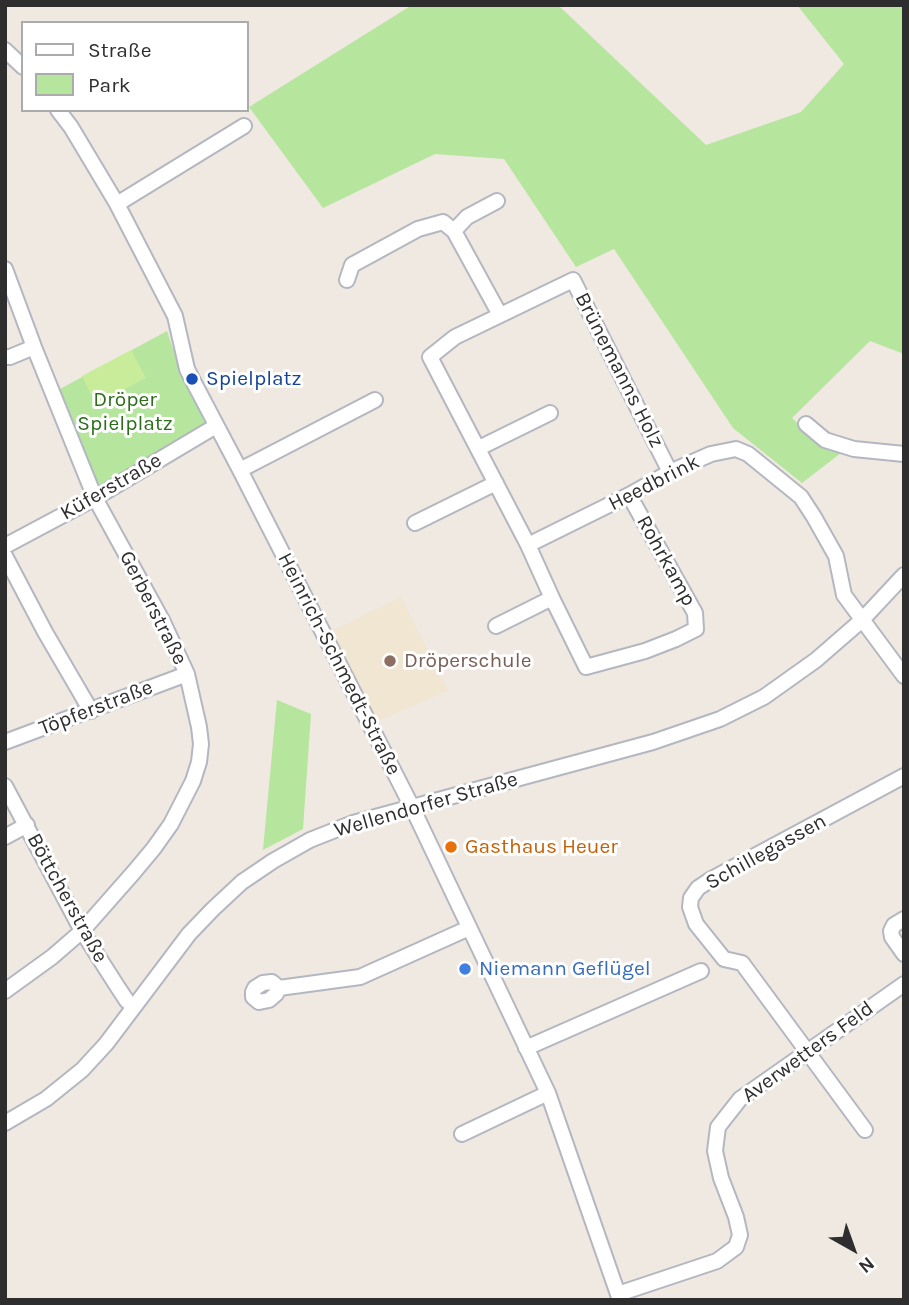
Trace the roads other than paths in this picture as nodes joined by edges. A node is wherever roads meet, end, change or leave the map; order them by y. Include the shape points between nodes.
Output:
1 (5, 50) edge
2 (21, 65) edge
3 (60, 112) edge
4 (244, 126) dead end
5 (497, 201) dead end
6 (117, 204) junction
7 (454, 231) junction
8 (5, 269) edge
9 (347, 280) dead end
10 (500, 315) junction
11 (34, 347) junction
12 (5, 357) edge
13 (375, 400) dead end
14 (550, 413) dead end
15 (806, 424) dead end
16 (216, 426) junction
17 (479, 448) junction
18 (904, 454) edge
19 (240, 470) junction
20 (670, 472) junction
21 (496, 483) junction
22 (629, 495) junction
23 (95, 498) junction
24 (415, 523) dead end
25 (528, 545) junction
26 (5, 546) edge
27 (5, 556) edge
28 (904, 575) edge
29 (552, 598) junction
30 (862, 620) junction
31 (496, 626) dead end
32 (187, 674) junction
33 (904, 676) edge
34 (90, 710) junction
35 (5, 743) edge
36 (904, 776) edge
37 (5, 786) edge
38 (412, 807) junction
39 (27, 825) junction
40 (5, 837) edge
41 (903, 920) edge
42 (469, 928) junction
43 (82, 931) junction
44 (904, 954) edge
45 (701, 971) dead end
46 (904, 984) edge
47 (279, 988) dead end
48 (5, 991) edge
49 (134, 1007) junction
50 (526, 1048) junction
51 (807, 1051) junction
52 (548, 1093) junction
53 (5, 1123) edge
54 (865, 1130) dead end
55 (462, 1134) dead end
56 (619, 1297) edge

1 - 2 street
3 - 6 street, Heinrich-Schmedt-Straße
4 - 6 street
5 - 7 street via 467,217
6 - 16 street, Heinrich-Schmedt-Straße via 175,316 187,369
7 - 9 street via 443,222 418,229 352,265
7 - 10 street
8 - 11 street, Gerberstraße
10 - 17 street, Brünemanns Holz via 455,337 430,357
10 - 20 street, Brünemanns Holz via 573,280
11 - 12 street
11 - 23 street, Gerberstraße
13 - 19 street
14 - 17 street
15 - 18 street via 825,440 854,449
16 - 19 street, Heinrich-Schmedt-Straße
16 - 23 street, Küferstraße
17 - 21 street, Brünemanns Holz
19 - 38 street, Heinrich-Schmedt-Straße
20 - 22 street, Heedbrink
20 - 30 street, Heedbrink via 711,454 736,449 748,454 801,497 836,556 844,595
21 - 24 street
21 - 25 street, Brünemanns Holz
22 - 25 street, Heedbrink
22 - 29 street, Rohrkamp via 695,613 696,629 645,651 586,667
23 - 26 street, Küferstraße
23 - 32 street, Gerberstraße
25 - 29 street, Rohrkamp
27 - 34 street
28 - 30 street, Wellendorfer Straße
29 - 31 street
30 - 33 street
30 - 38 street, Wellendorfer Straße via 803,670 720,719 653,742
32 - 34 street, Töpferstraße
32 - 43 street, Gerberstraße via 201,744 192,782 154,848
34 - 35 street, Töpferstraße
36 - 51 street, Schillegassen via 709,880 691,898 695,924 724,959 742,963
37 - 39 street, Böttcherstraße
38 - 42 street, Heinrich-Schmedt-Straße
38 - 49 street, Wellendorfer Straße via 353,823 273,860 189,934
39 - 40 street
39 - 43 street, Böttcherstraße
41 - 44 street via 891,931
42 - 47 street via 360,977
42 - 50 street, Heinrich-Schmedt-Straße
43 - 48 street, Gerberstraße
43 - 49 street, Böttcherstraße
45 - 50 street
46 - 51 street, Averwetters Feld
49 - 53 street, Wellendorfer Straße via 82,1070
50 - 52 street, Heinrich-Schmedt-Straße
51 - 54 street, Schillegassen
51 - 56 street, Averwetters Feld via 740,1099 718,1127 715,1151 740,1235 736,1247 718,1261
52 - 55 street
52 - 56 street, Heinrich-Schmedt-Straße

